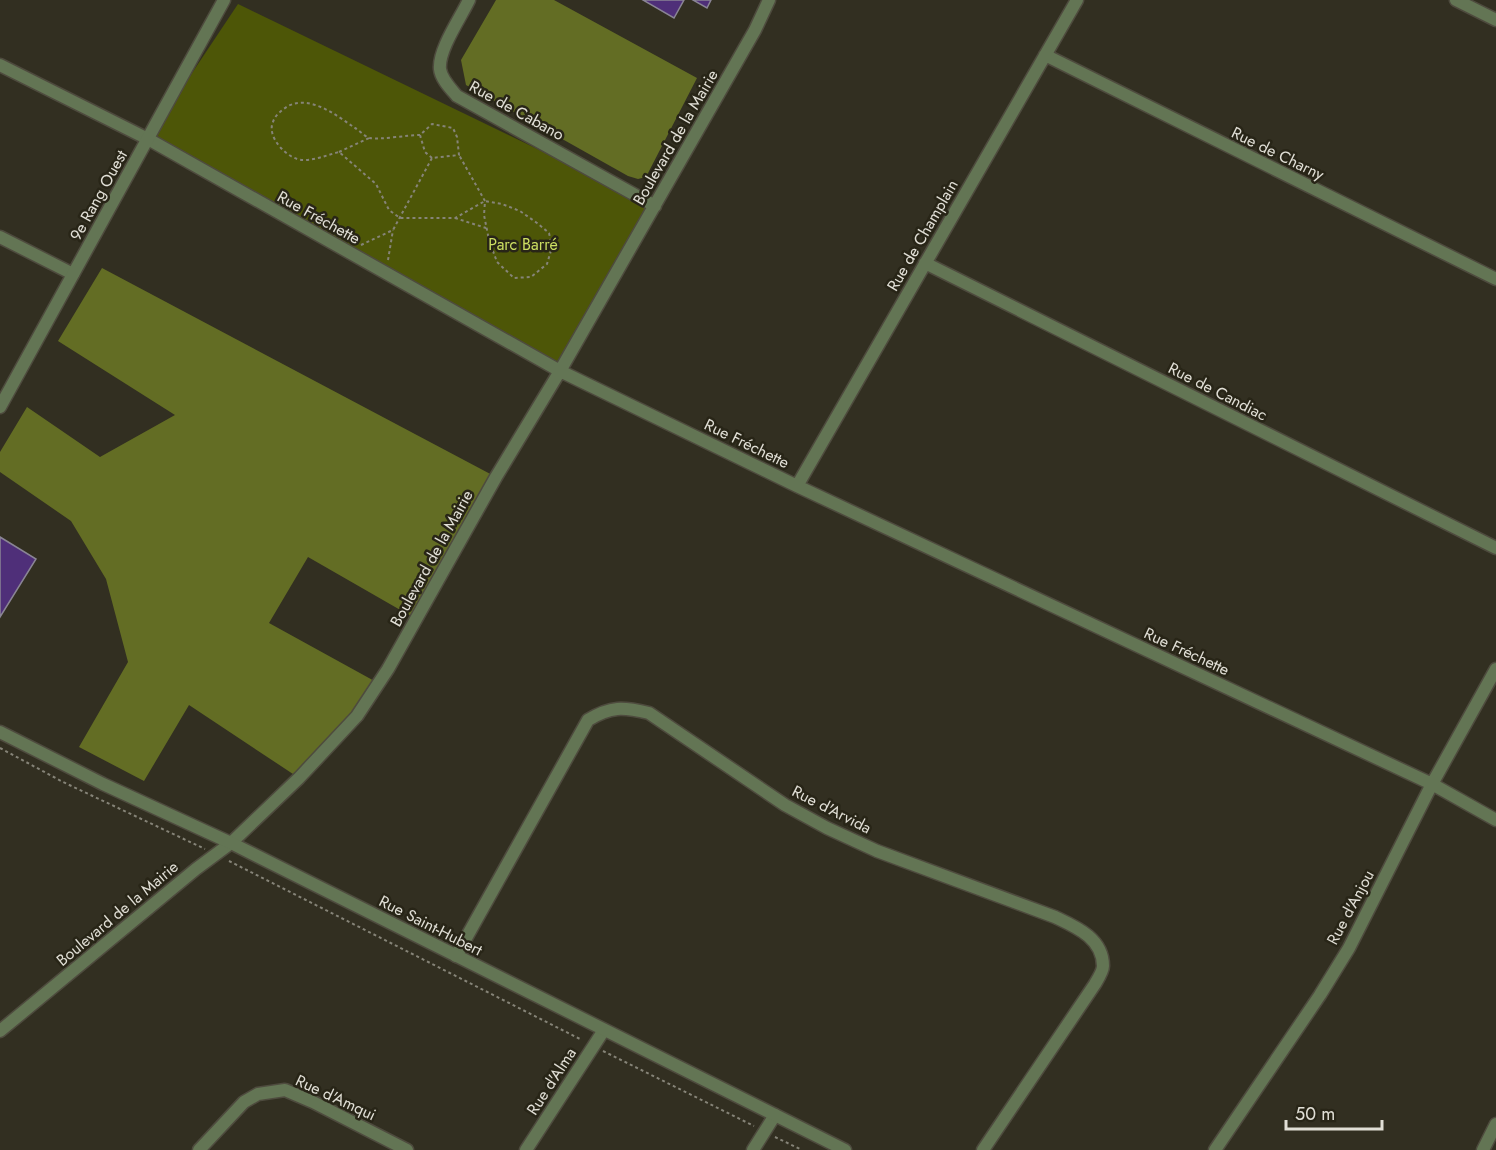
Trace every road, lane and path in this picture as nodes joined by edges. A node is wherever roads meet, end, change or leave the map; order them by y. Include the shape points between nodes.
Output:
1 (224, 0) edge
2 (469, 0) edge
3 (769, 0) edge
4 (1077, 0) edge
5 (1456, 0) edge
6 (1496, 20) edge
7 (1045, 55) junction
8 (0, 65) edge
9 (420, 135) junction
10 (369, 138) junction
11 (148, 139) junction
12 (339, 152) junction
13 (459, 155) junction
14 (432, 158) junction
15 (485, 201) junction
16 (655, 206) junction
17 (400, 218) junction
18 (455, 218) junction
19 (486, 228) junction
20 (393, 230) junction
21 (0, 237) edge
22 (348, 252) junction
23 (925, 263) junction
24 (386, 273) junction
25 (73, 274) junction
26 (1496, 279) edge
27 (560, 371) junction
28 (0, 407) edge
29 (797, 486) junction
30 (1496, 548) edge
31 (1496, 669) edge
32 (0, 732) edge
33 (0, 748) edge
34 (1432, 784) junction
35 (1496, 820) edge
36 (231, 843) junction
37 (216, 854) junction
38 (456, 956) junction
39 (604, 1030) junction
40 (0, 1032) edge
41 (594, 1046) junction
42 (775, 1115) junction
43 (1496, 1124) edge
44 (765, 1132) junction
45 (199, 1150) edge
46 (407, 1150) edge
47 (526, 1150) edge
48 (753, 1150) edge
49 (802, 1150) edge
50 (845, 1150) edge
51 (983, 1150) edge
52 (1215, 1150) edge
53 (1483, 1150) edge

1 - 11 street, 9e Rang Ouest
2 - 16 street, Rue de Cabano via 442,53 440,69 446,84 457,96
3 - 16 street, Boulevard de la Mairie
4 - 7 street, Rue de Champlain
5 - 6 street
7 - 23 street, Rue de Champlain
7 - 26 street, Rue de Charny
8 - 11 street, Rue Fréchette
9 - 10 path
9 - 13 path via 432,124 453,128
9 - 14 path via 425,152
10 - 12 path
10 - 12 path via 333,113 308,102 296,102 274,118 271,127 275,141 300,161
11 - 22 street, Rue Fréchette
11 - 25 street, 9e Rang Ouest
12 - 17 path via 376,184 389,210
13 - 14 path
13 - 15 path
14 - 17 path
15 - 18 path
15 - 19 path
15 - 19 path via 520,211 549,233 552,247 547,264 531,277 514,278 497,262
16 - 27 street, Boulevard de la Mairie
17 - 18 path
17 - 20 path
18 - 19 path
20 - 22 path
20 - 24 path
21 - 25 street
22 - 24 street, Rue Fréchette
23 - 29 street, Rue de Champlain
23 - 30 street, Rue de Candiac
24 - 27 street, Rue Fréchette
25 - 28 street, 9e Rang Ouest
27 - 29 street, Rue Fréchette
27 - 36 street, Boulevard de la Mairie via 357,717
29 - 34 street, Rue Fréchette
31 - 34 street, Rue d'Anjou
32 - 36 street, Rue Saint-Hubert
33 - 37 path, Rue Saint-Hubert
34 - 35 street, Rue Fréchette
34 - 52 street, Rue d'Anjou via 1348,948
36 - 37 street, Boulevard de la Mairie
36 - 38 street, Rue Saint-Hubert
37 - 40 street, Boulevard de la Mairie
37 - 41 path, Rue Saint-Hubert
38 - 39 street, Rue Saint-Hubert
38 - 51 street, Rue d'Arvida via 588,720 604,710 626,708 649,713 785,805 827,828 877,851 1055,916 1083,930 1099,946 1103,967 1095,984
39 - 41 street, Rue d'Alma
39 - 42 street, Rue Saint-Hubert
41 - 44 path, Rue Saint-Hubert
41 - 47 street, Rue d'Alma
42 - 44 street
42 - 50 street, Rue Saint-Hubert
43 - 53 street
44 - 48 street
44 - 49 path, Rue Saint-Hubert
45 - 46 street, Rue d'Amqui via 244,1102 258,1094 285,1090

